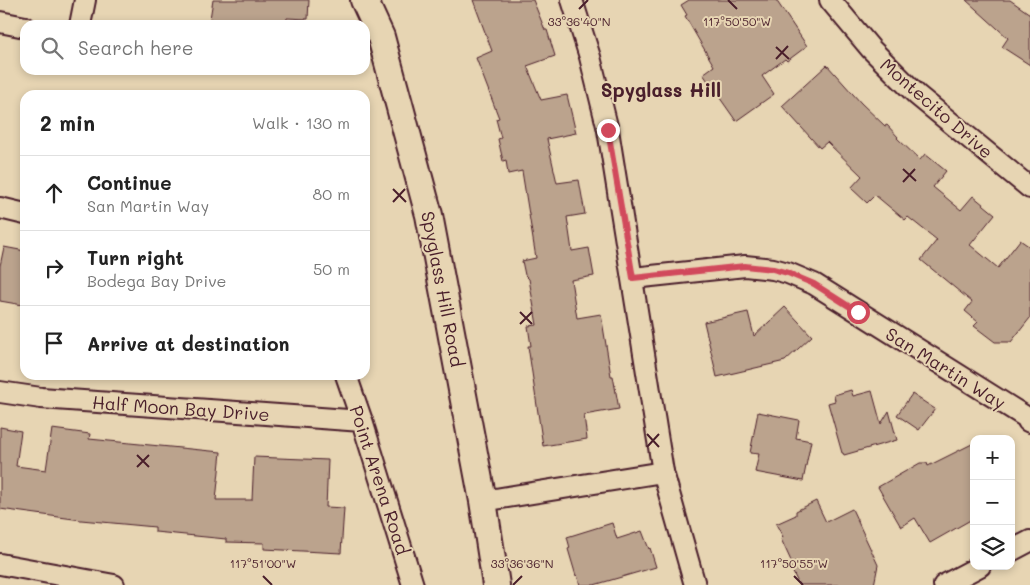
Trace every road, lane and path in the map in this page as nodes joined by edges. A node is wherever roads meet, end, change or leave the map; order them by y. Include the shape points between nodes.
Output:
1 (85, 0) edge
2 (364, 0) edge
3 (572, 0) edge
4 (830, 0) edge
5 (81, 20) edge
6 (368, 20) edge
7 (0, 22) edge
8 (20, 26) edge
9 (370, 27) edge
10 (373, 40) edge
11 (1030, 188) edge
12 (0, 208) edge
13 (20, 213) edge
14 (633, 278) junction
15 (348, 380) edge
16 (0, 392) edge
17 (1030, 420) edge
18 (362, 421) junction
19 (663, 472) junction
20 (483, 501) junction
21 (1030, 541) edge
22 (1015, 548) edge
23 (0, 564) edge
24 (972, 570) edge
25 (114, 585) edge
26 (413, 585) edge
27 (496, 585) edge
28 (695, 585) edge
29 (944, 585) edge

1 - 5 street
2 - 6 main road, Spyglass Hill Road
3 - 14 street via 608,130
4 - 11 street, Montecito Drive via 871,49 917,95
7 - 8 street
9 - 10 main road, Spyglass Hill Road
10 - 20 main road, Spyglass Hill Road via 429,215
12 - 13 street
14 - 17 street, San Martin Way via 745,266 788,273 814,284
14 - 19 street
15 - 18 street, Point Arena Road
16 - 18 street, Half Moon Bay Drive via 40,398
18 - 26 street, Point Arena Road
19 - 20 street
19 - 28 street
20 - 27 main road, Spyglass Hill Road
21 - 22 street
23 - 25 street
24 - 29 street

